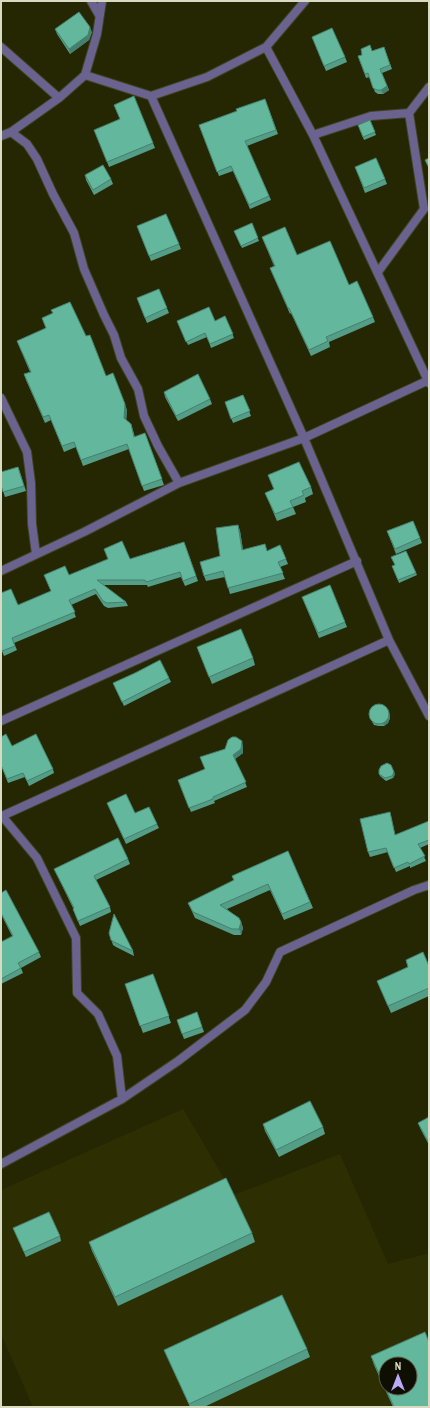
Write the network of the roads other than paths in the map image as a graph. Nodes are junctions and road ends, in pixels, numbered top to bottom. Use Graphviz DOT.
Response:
graph roads {
  1 [pos="91,1"];
  2 [pos="102,1"];
  3 [pos="305,1"];
  4 [pos="99,15"];
  5 [pos="1,47"];
  6 [pos="266,47"];
  7 [pos="85,75"];
  8 [pos="429,87"];
  9 [pos="151,96"];
  10 [pos="59,98"];
  11 [pos="409,112"];
  12 [pos="10,132"];
  13 [pos="313,135"];
  14 [pos="1,136"];
  15 [pos="378,272"];
  16 [pos="429,381"];
  17 [pos="1,398"];
  18 [pos="304,438"];
  19 [pos="179,484"];
  20 [pos="36,554"];
  21 [pos="357,562"];
  22 [pos="1,570"];
  23 [pos="389,640"];
  24 [pos="429,716"];
  25 [pos="1,721"];
  26 [pos="1,816"];
  27 [pos="429,885"];
  28 [pos="122,1099"];
  29 [pos="1,1164"];
  1 -- 4 [label="street"];
  2 -- 4 [label="street"];
  3 -- 6 [label="street"];
  4 -- 7 [label="street"];
  5 -- 10 [label="street"];
  6 -- 9 [label="street"];
  6 -- 13 [label="street"];
  7 -- 9 [label="street"];
  7 -- 10 [label="street"];
  8 -- 11 [label="street"];
  9 -- 18 [label="street"];
  10 -- 12 [label="street"];
  11 -- 13 [label="street"];
  11 -- 15 [label="street"];
  12 -- 14 [label="street"];
  12 -- 19 [label="street"];
  13 -- 15 [label="street"];
  15 -- 16 [label="street"];
  16 -- 18 [label="street"];
  17 -- 20 [label="street"];
  18 -- 19 [label="street"];
  18 -- 21 [label="street"];
  19 -- 20 [label="street"];
  20 -- 22 [label="street"];
  21 -- 23 [label="street"];
  21 -- 25 [label="street"];
  23 -- 24 [label="street"];
  23 -- 26 [label="street"];
  26 -- 28 [label="street"];
  27 -- 28 [label="street"];
  28 -- 29 [label="street"];
}
